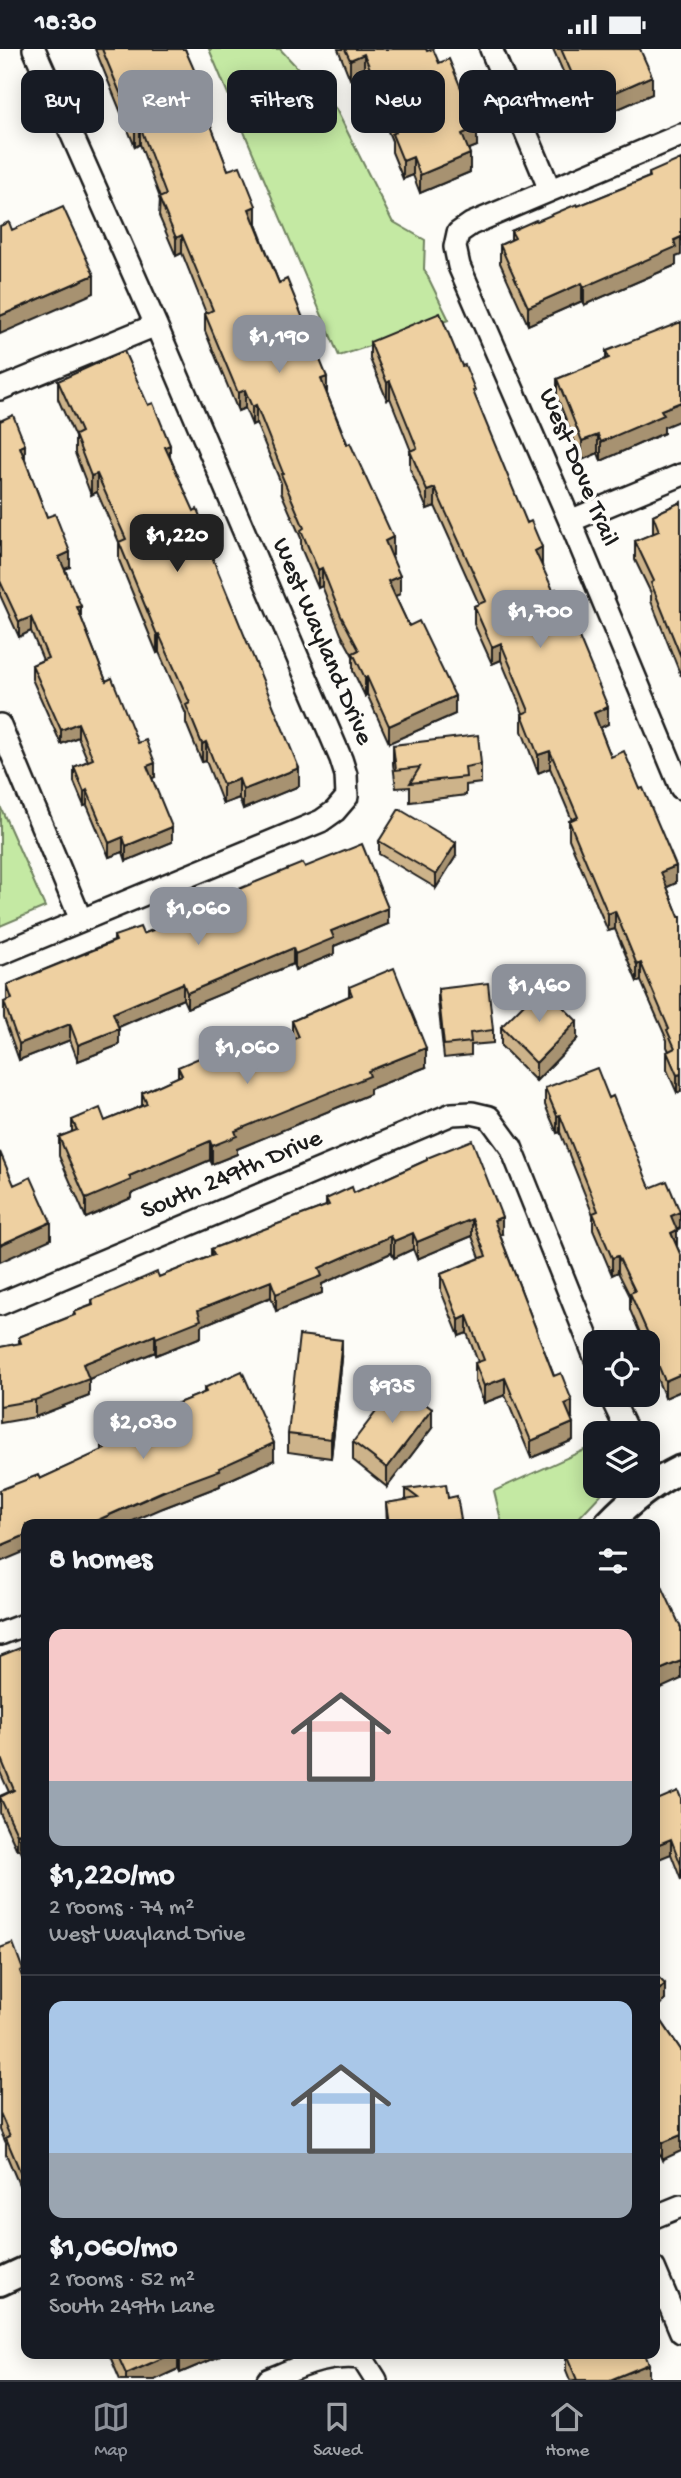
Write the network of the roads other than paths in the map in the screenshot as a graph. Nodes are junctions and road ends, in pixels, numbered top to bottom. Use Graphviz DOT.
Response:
graph roads {
  1 [pos="34,49"];
  2 [pos="491,49"];
  3 [pos="681,135"];
  4 [pos="550,190"];
  5 [pos="156,325"];
  6 [pos="0,389"];
  7 [pos="681,475"];
  8 [pos="570,521"];
  9 [pos="0,725"];
  10 [pos="681,787"];
  11 [pos="81,920"];
  12 [pos="0,954"];
  13 [pos="0,1304"];
  14 [pos="584,1330"];
  15 [pos="681,1469"];
  16 [pos="660,1473"];
  17 [pos="632,1498"];
  18 [pos="613,1519"];
  19 [pos="21,1626"];
  20 [pos="0,1635"];
  21 [pos="681,2206"];
  22 [pos="660,2215"];
  23 [pos="660,2282"];
  24 [pos="681,2332"];
  25 [pos="324,2359"];
  26 [pos="363,2359"];
  27 [pos="268,2380"];
  28 [pos="376,2380"];
  1 -- 5 [label="street, West Wayland Drive"];
  2 -- 4 [label="street"];
  3 -- 4 [label="street"];
  4 -- 8 [label="street, West Dove Trail"];
  5 -- 6 [label="street"];
  5 -- 11 [label="street, West Wayland Drive"];
  7 -- 8 [label="street"];
  8 -- 10 [label="street, West Dove Trail"];
  9 -- 11 [label="street"];
  11 -- 12 [label="street"];
  13 -- 14 [label="street, South 249th Drive"];
  15 -- 16 [label="street"];
  17 -- 18 [label="street"];
  19 -- 20 [label="street"];
  21 -- 22 [label="street"];
  23 -- 24 [label="street"];
  25 -- 27 [label="street"];
  26 -- 28 [label="street"];
}
